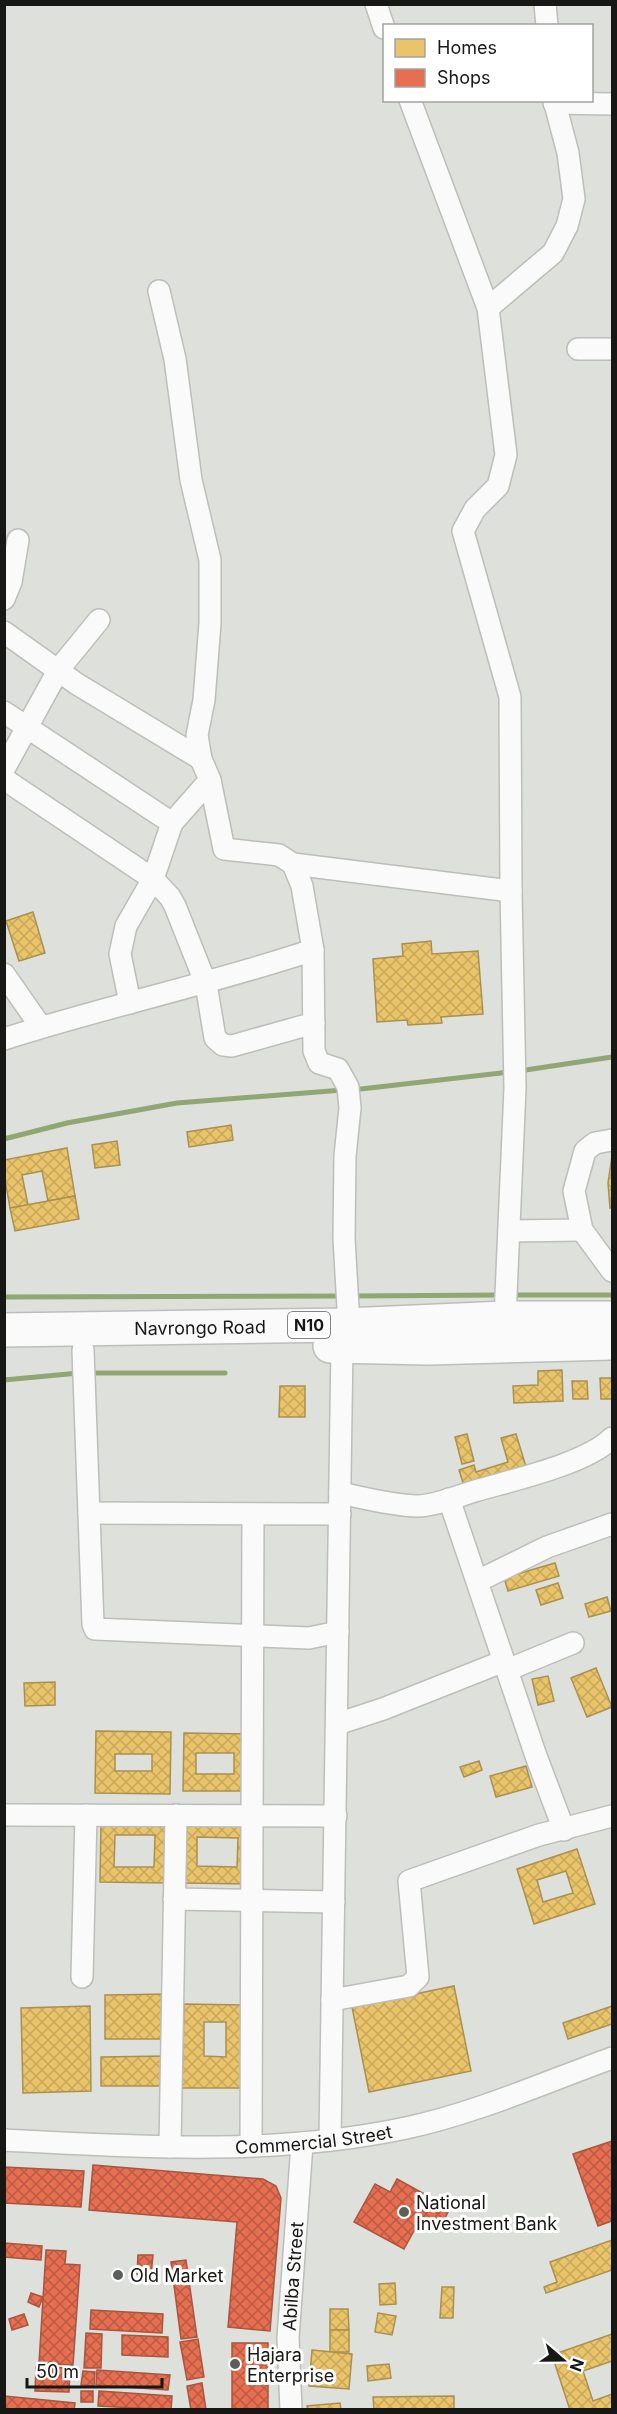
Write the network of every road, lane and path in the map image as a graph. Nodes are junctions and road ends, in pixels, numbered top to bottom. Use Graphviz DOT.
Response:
graph roads {
  1 [pos="376,4"];
  2 [pos="545,4"];
  3 [pos="547,24"];
  4 [pos="383,25"];
  5 [pos="411,102"];
  6 [pos="554,102"];
  7 [pos="612,104"];
  8 [pos="159,291"];
  9 [pos="488,308"];
  10 [pos="578,349"];
  11 [pos="612,350"];
  12 [pos="18,540"];
  13 [pos="4,599"];
  14 [pos="99,620"];
  15 [pos="4,632"];
  16 [pos="59,669"];
  17 [pos="4,712"];
  18 [pos="26,727"];
  19 [pos="201,759"];
  20 [pos="4,768"];
  21 [pos="4,779"];
  22 [pos="210,780"];
  23 [pos="172,823"];
  24 [pos="293,864"];
  25 [pos="153,879"];
  26 [pos="510,891"];
  27 [pos="314,950"];
  28 [pos="4,974"];
  29 [pos="206,984"];
  30 [pos="130,1003"];
  31 [pos="314,1023"];
  32 [pos="41,1027"];
  33 [pos="4,1039"];
  34 [pos="612,1140"];
  35 [pos="582,1230"];
  36 [pos="510,1231"];
  37 [pos="612,1271"];
  38 [pos="505,1318"];
  39 [pos="612,1318"];
  40 [pos="4,1330"];
  41 [pos="344,1335"];
  42 [pos="612,1344"];
  43 [pos="83,1350"];
  44 [pos="4,1352"];
  45 [pos="612,1438"];
  46 [pos="449,1499"];
  47 [pos="340,1504"];
  48 [pos="89,1513"];
  49 [pos="253,1514"];
  50 [pos="612,1524"];
  51 [pos="478,1581"];
  52 [pos="338,1632"];
  53 [pos="252,1636"];
  54 [pos="573,1643"];
  55 [pos="506,1666"];
  56 [pos="337,1724"];
  57 [pos="4,1815"];
  58 [pos="86,1815"];
  59 [pos="176,1815"];
  60 [pos="252,1816"];
  61 [pos="336,1816"];
  62 [pos="612,1816"];
  63 [pos="564,1830"];
  64 [pos="174,1899"];
  65 [pos="252,1900"];
  66 [pos="334,1902"];
  67 [pos="82,1977"];
  68 [pos="332,2000"];
  69 [pos="612,2058"];
  70 [pos="4,2140"];
  71 [pos="330,2140"];
  72 [pos="302,2144"];
  73 [pos="251,2145"];
  74 [pos="170,2147"];
  75 [pos="291,2409"];
  1 -- 4 [label="street"];
  2 -- 3 [label="street"];
  5 -- 9 [label="street"];
  6 -- 7 [label="street"];
  6 -- 9 [label="street"];
  8 -- 19 [label="street"];
  9 -- 26 [label="street"];
  10 -- 11 [label="street"];
  12 -- 13 [label="street"];
  14 -- 16 [label="street"];
  15 -- 16 [label="street"];
  16 -- 18 [label="street"];
  16 -- 19 [label="street"];
  17 -- 18 [label="street"];
  18 -- 20 [label="street"];
  18 -- 23 [label="street"];
  19 -- 22 [label="street"];
  21 -- 25 [label="street"];
  22 -- 23 [label="street"];
  22 -- 24 [label="street"];
  23 -- 25 [label="street"];
  24 -- 26 [label="street"];
  24 -- 27 [label="street"];
  25 -- 29 [label="street"];
  25 -- 30 [label="street"];
  26 -- 36 [label="street"];
  27 -- 29 [label="street"];
  27 -- 31 [label="street"];
  28 -- 32 [label="street"];
  29 -- 30 [label="street"];
  29 -- 31 [label="street"];
  30 -- 32 [label="street"];
  31 -- 41 [label="street"];
  32 -- 33 [label="street"];
  34 -- 35 [label="street"];
  35 -- 36 [label="street"];
  35 -- 37 [label="street"];
  36 -- 38 [label="street"];
  38 -- 39 [label="highway, Navrongo Road / N10"];
  38 -- 41 [label="highway, Navrongo Road / N10"];
  40 -- 41 [label="highway, Navrongo Road / N10"];
  41 -- 42 [label="highway, Navrongo Road / N10"];
  41 -- 43 [label="highway, Navrongo Road / N10"];
  41 -- 47 [label="street"];
  43 -- 44 [label="highway, Navrongo Road / N10"];
  43 -- 48 [label="street"];
  45 -- 46 [label="street"];
  46 -- 47 [label="street"];
  46 -- 51 [label="street"];
  47 -- 49 [label="street"];
  47 -- 52 [label="street"];
  48 -- 49 [label="street"];
  48 -- 53 [label="street"];
  49 -- 53 [label="street"];
  50 -- 51 [label="street"];
  51 -- 55 [label="street"];
  52 -- 53 [label="street"];
  52 -- 56 [label="street"];
  53 -- 60 [label="street"];
  54 -- 55 [label="street"];
  55 -- 56 [label="street"];
  55 -- 63 [label="street"];
  56 -- 61 [label="street"];
  57 -- 58 [label="street"];
  58 -- 59 [label="street"];
  58 -- 67 [label="street"];
  59 -- 60 [label="street"];
  59 -- 64 [label="street"];
  60 -- 61 [label="street"];
  60 -- 65 [label="street"];
  61 -- 66 [label="street"];
  62 -- 63 [label="street"];
  63 -- 68 [label="street"];
  64 -- 65 [label="street"];
  64 -- 74 [label="street"];
  65 -- 66 [label="street"];
  65 -- 73 [label="street"];
  66 -- 68 [label="street"];
  68 -- 71 [label="street"];
  69 -- 71 [label="street, Commercial Street"];
  70 -- 74 [label="street, Commercial Street"];
  71 -- 72 [label="street, Commercial Street"];
  72 -- 73 [label="street, Commercial Street"];
  72 -- 75 [label="street, Abilba Street"];
  73 -- 74 [label="street, Commercial Street"];
}
